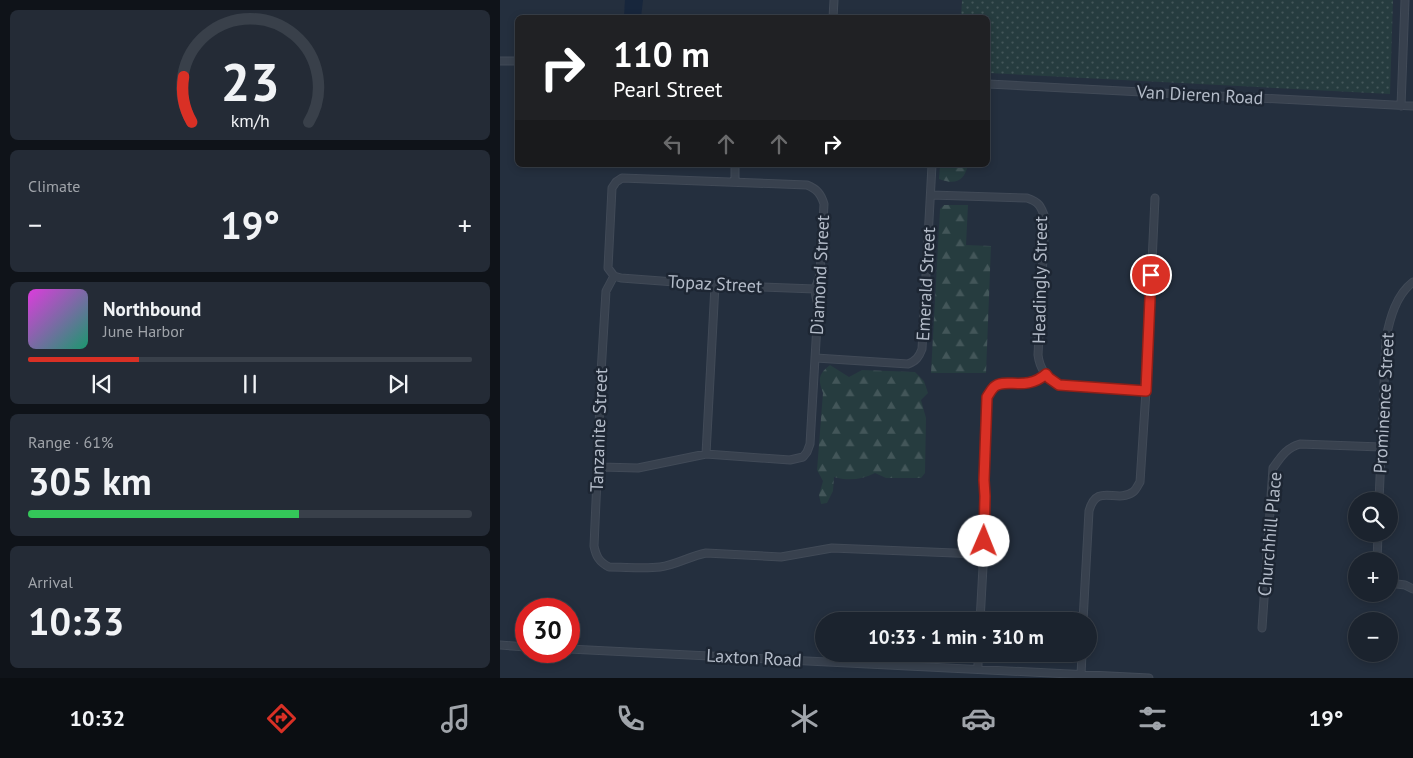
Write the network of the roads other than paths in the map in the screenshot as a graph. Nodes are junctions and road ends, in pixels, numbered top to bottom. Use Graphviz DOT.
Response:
graph roads {
  1 [pos="834,0"];
  2 [pos="1405,0"];
  3 [pos="833,15"];
  4 [pos="1404,39"];
  5 [pos="1413,39"];
  6 [pos="500,61"];
  7 [pos="515,61"];
  8 [pos="990,84"];
  9 [pos="1401,106"];
  10 [pos="1413,106"];
  11 [pos="735,167"];
  12 [pos="932,167"];
  13 [pos="734,181"];
  14 [pos="931,195"];
  15 [pos="1155,198"];
  16 [pos="614,276"];
  17 [pos="1413,282"];
  18 [pos="715,285"];
  19 [pos="815,289"];
  20 [pos="816,358"];
  21 [pos="1046,374"];
  22 [pos="1146,391"];
  23 [pos="1381,447"];
  24 [pos="706,454"];
  25 [pos="601,467"];
  26 [pos="1379,492"];
  27 [pos="979,554"];
  28 [pos="1398,585"];
  29 [pos="1413,589"];
  30 [pos="980,612"];
  31 [pos="1083,612"];
  32 [pos="1262,628"];
  33 [pos="500,645"];
  34 [pos="515,646"];
  35 [pos="580,650"];
  36 [pos="978,662"];
  37 [pos="1082,662"];
  38 [pos="978,669"];
  39 [pos="1081,675"];
  40 [pos="1149,678"];
  1 -- 3 [label="street"];
  2 -- 4 [label="street"];
  4 -- 5 [label="street"];
  4 -- 9 [label="street"];
  6 -- 7 [label="street"];
  8 -- 9 [label="street, Van Dieren Road"];
  9 -- 10 [label="street, Van Dieren Road"];
  11 -- 13 [label="street"];
  12 -- 14 [label="street, Emerald Street"];
  13 -- 16 [label="street, Diamond Street"];
  13 -- 19 [label="street, Diamond Street"];
  14 -- 20 [label="street, Emerald Street"];
  14 -- 21 [label="street, Headingly Street"];
  15 -- 22 [label="street"];
  16 -- 18 [label="street, Topaz Street"];
  16 -- 25 [label="street, Tanzanite Street"];
  17 -- 23 [label="street, Prominence Street"];
  18 -- 19 [label="street, Topaz Street"];
  18 -- 24 [label="street"];
  19 -- 20 [label="street, Diamond Street"];
  20 -- 24 [label="street, Diamond Street"];
  21 -- 22 [label="street"];
  21 -- 27 [label="street"];
  22 -- 31 [label="street"];
  23 -- 26 [label="street, Prominence Street"];
  23 -- 32 [label="street, Churchhill Place"];
  24 -- 25 [label="street, Diamond Street"];
  25 -- 27 [label="street, Tanzanite Street"];
  27 -- 30 [label="street"];
  28 -- 29 [label="street"];
  33 -- 34 [label="street"];
  35 -- 38 [label="street, Laxton Road"];
  36 -- 38 [label="street"];
  37 -- 39 [label="street"];
  38 -- 39 [label="street, Laxton Road"];
  39 -- 40 [label="street, Laxton Road"];
}
